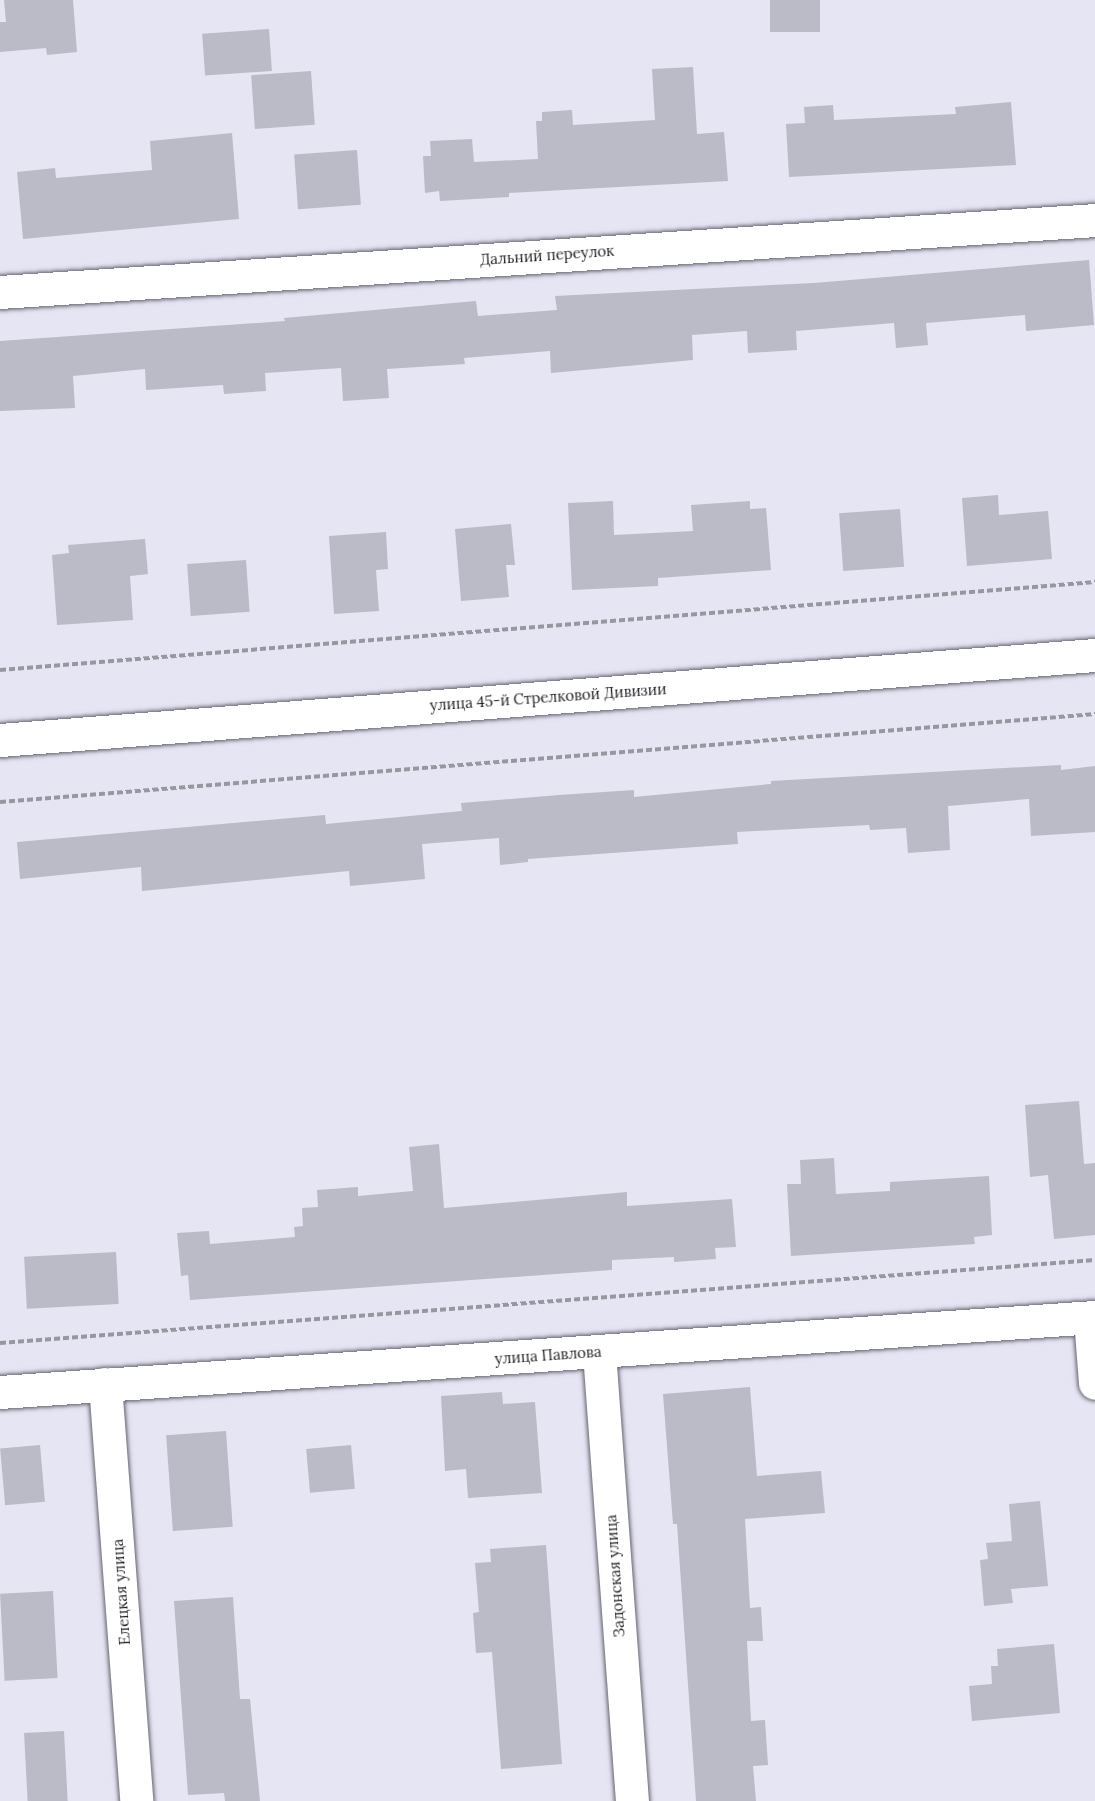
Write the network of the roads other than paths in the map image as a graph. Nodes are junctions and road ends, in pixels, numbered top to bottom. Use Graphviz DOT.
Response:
graph roads {
  1 [pos="1095,220"];
  2 [pos="0,292"];
  3 [pos="1095,655"];
  4 [pos="0,740"];
  5 [pos="1093,1318"];
  6 [pos="599,1352"];
  7 [pos="1095,1383"];
  8 [pos="105,1384"];
  9 [pos="0,1392"];
  10 [pos="136,1801"];
  11 [pos="632,1801"];
  1 -- 2 [label="street, Дальний переулок"];
  3 -- 4 [label="street, улица 45-й Стрелковой Дивизии"];
  5 -- 6 [label="street, улица Павлова"];
  5 -- 7 [label="street"];
  6 -- 8 [label="street, улица Павлова"];
  6 -- 11 [label="street, Задонская улица"];
  8 -- 9 [label="street, улица Павлова"];
  8 -- 10 [label="street, Елецкая улица"];
}
